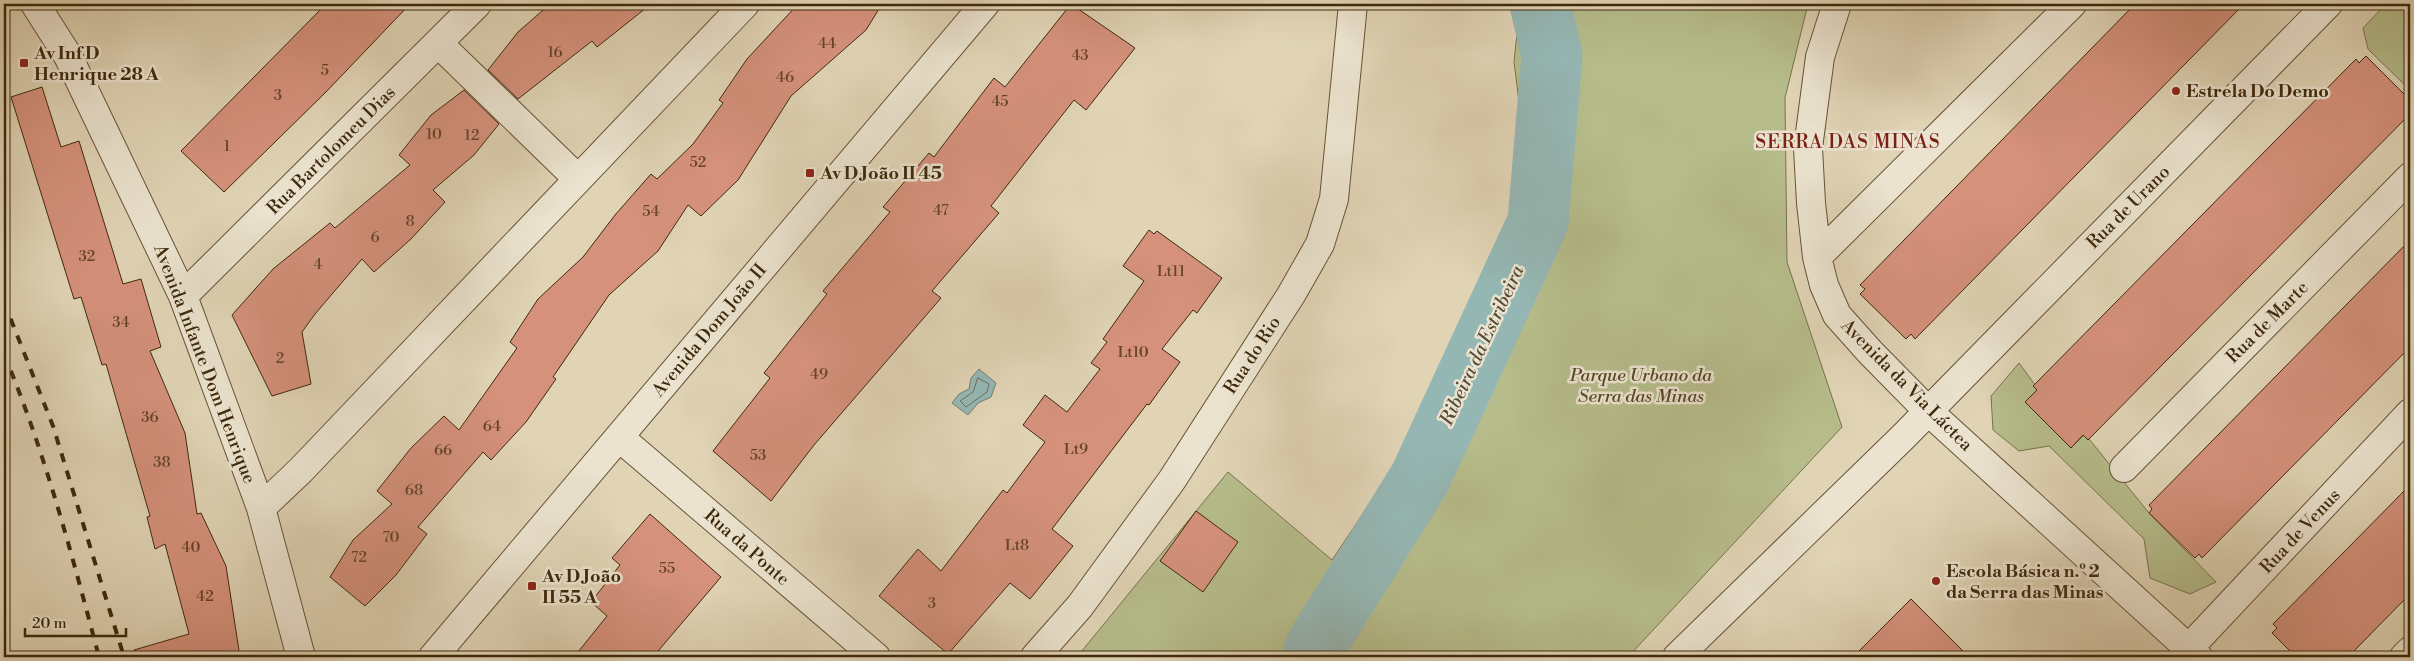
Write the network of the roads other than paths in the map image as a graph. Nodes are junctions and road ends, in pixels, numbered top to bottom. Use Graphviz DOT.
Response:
graph roads {
  1 [pos="35,4"];
  2 [pos="477,4"];
  3 [pos="744,4"];
  4 [pos="1353,4"];
  5 [pos="1837,4"];
  6 [pos="2072,4"];
  7 [pos="2328,4"];
  8 [pos="976,7"];
  9 [pos="439,44"];
  10 [pos="2410,177"];
  11 [pos="578,179"];
  12 [pos="1817,257"];
  13 [pos="183,296"];
  14 [pos="1929,412"];
  15 [pos="2410,413"];
  16 [pos="619,437"];
  17 [pos="2124,468"];
  18 [pos="261,508"];
  19 [pos="2410,651"];
  20 [pos="2194,653"];
  21 [pos="301,657"];
  22 [pos="433,657"];
  23 [pos="876,657"];
  24 [pos="1035,657"];
  25 [pos="1677,657"];
  26 [pos="2404,657"];
  1 -- 13 [label="street, Avenida Infante Dom Henrique"];
  2 -- 9 [label="street, Rua Bartolomeu Dias"];
  3 -- 11 [label="street"];
  4 -- 24 [label="street, Rua do Rio"];
  5 -- 12 [label="street, Avenida da Via Láctea"];
  6 -- 12 [label="street"];
  7 -- 14 [label="street, Rua de Urano"];
  8 -- 16 [label="street, Avenida Dom João II"];
  9 -- 11 [label="street"];
  9 -- 13 [label="street, Rua Bartolomeu Dias"];
  10 -- 17 [label="street, Rua de Marte"];
  11 -- 18 [label="street"];
  12 -- 14 [label="street, Avenida da Via Láctea"];
  13 -- 18 [label="street, Avenida Infante Dom Henrique"];
  14 -- 20 [label="street, Avenida da Via Láctea"];
  14 -- 25 [label="street, Rua de Urano"];
  15 -- 20 [label="street, Rua de Venus"];
  16 -- 22 [label="street, Avenida Dom João II"];
  16 -- 23 [label="street, Rua da Ponte"];
  18 -- 21 [label="street, Avenida Infante Dom Henrique"];
  19 -- 26 [label="street"];
}
